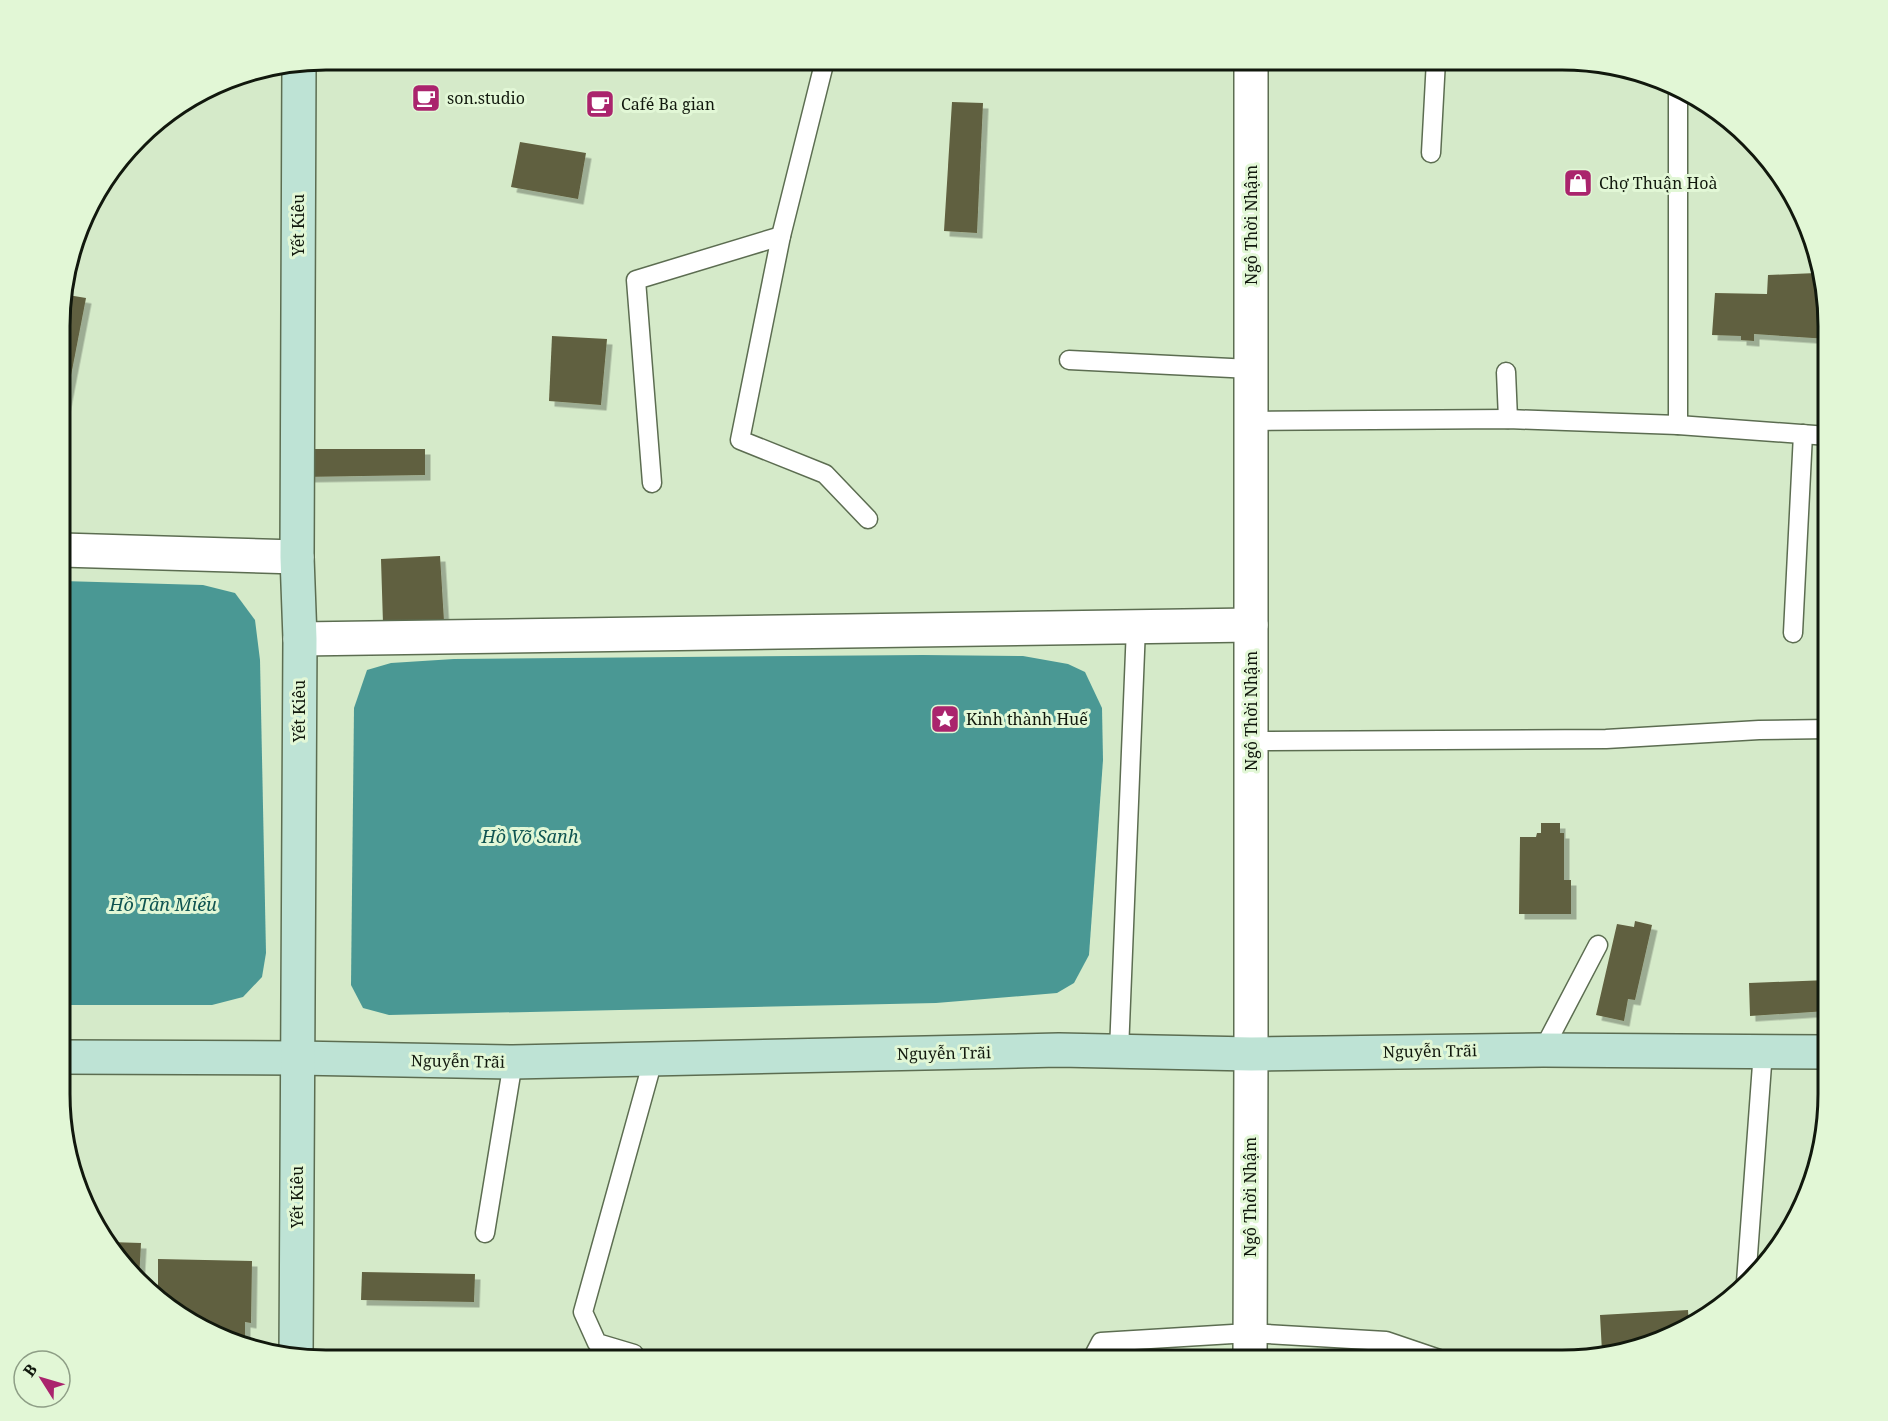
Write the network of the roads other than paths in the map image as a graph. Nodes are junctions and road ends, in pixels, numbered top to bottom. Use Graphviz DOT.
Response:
graph roads {
  1 [pos="822,70"];
  2 [pos="1251,70"];
  3 [pos="1435,70"];
  4 [pos="299,72"];
  5 [pos="1678,99"];
  6 [pos="1431,153"];
  7 [pos="781,236"];
  8 [pos="1069,360"];
  9 [pos="1251,369"];
  10 [pos="1506,372"];
  11 [pos="1508,419"];
  12 [pos="1251,421"];
  13 [pos="1678,425"];
  14 [pos="1803,435"];
  15 [pos="1818,436"];
  16 [pos="652,483"];
  17 [pos="868,519"];
  18 [pos="70,550"];
  19 [pos="297,557"];
  20 [pos="1251,625"];
  21 [pos="1136,627"];
  22 [pos="1793,633"];
  23 [pos="300,639"];
  24 [pos="1818,729"];
  25 [pos="1251,741"];
  26 [pos="1598,945"];
  27 [pos="1543,1050"];
  28 [pos="1119,1051"];
  29 [pos="1763,1051"];
  30 [pos="1818,1052"];
  31 [pos="1251,1054"];
  32 [pos="70,1057"];
  33 [pos="297,1058"];
  34 [pos="653,1060"];
  35 [pos="513,1062"];
  36 [pos="485,1233"];
  37 [pos="1747,1272"];
  38 [pos="1250,1347"];
  39 [pos="296,1348"];
  40 [pos="624,1351"];
  41 [pos="1096,1351"];
  42 [pos="1416,1351"];
  1 -- 7 [label="lane"];
  2 -- 9 [label="street, Ngô Thời Nhậm"];
  3 -- 6 [label="lane"];
  4 -- 19 [label="main road, Yết Kiêu"];
  5 -- 13 [label="lane"];
  7 -- 16 [label="lane"];
  7 -- 17 [label="lane"];
  8 -- 9 [label="lane"];
  9 -- 12 [label="street, Ngô Thời Nhậm"];
  10 -- 11 [label="lane"];
  11 -- 12 [label="lane"];
  11 -- 13 [label="lane"];
  12 -- 20 [label="street, Ngô Thời Nhậm"];
  13 -- 14 [label="lane"];
  14 -- 15 [label="lane"];
  14 -- 22 [label="lane"];
  18 -- 19 [label="street"];
  19 -- 23 [label="main road, Yết Kiêu"];
  20 -- 21 [label="street"];
  20 -- 25 [label="street, Ngô Thời Nhậm"];
  21 -- 23 [label="street"];
  21 -- 28 [label="lane"];
  23 -- 33 [label="main road, Yết Kiêu"];
  24 -- 25 [label="lane"];
  25 -- 31 [label="street, Ngô Thời Nhậm"];
  26 -- 27 [label="lane"];
  27 -- 29 [label="main road, Nguyễn Trãi"];
  27 -- 31 [label="main road, Nguyễn Trãi"];
  28 -- 31 [label="main road, Nguyễn Trãi"];
  28 -- 34 [label="main road, Nguyễn Trãi"];
  29 -- 30 [label="main road, Nguyễn Trãi"];
  29 -- 37 [label="lane"];
  31 -- 38 [label="street, Ngô Thời Nhậm"];
  32 -- 33 [label="main road, Nguyễn Trãi"];
  33 -- 35 [label="main road, Nguyễn Trãi"];
  33 -- 39 [label="main road, Yết Kiêu"];
  34 -- 35 [label="main road, Nguyễn Trãi"];
  34 -- 40 [label="lane"];
  35 -- 36 [label="lane"];
  38 -- 41 [label="lane"];
  38 -- 42 [label="lane"];
}
